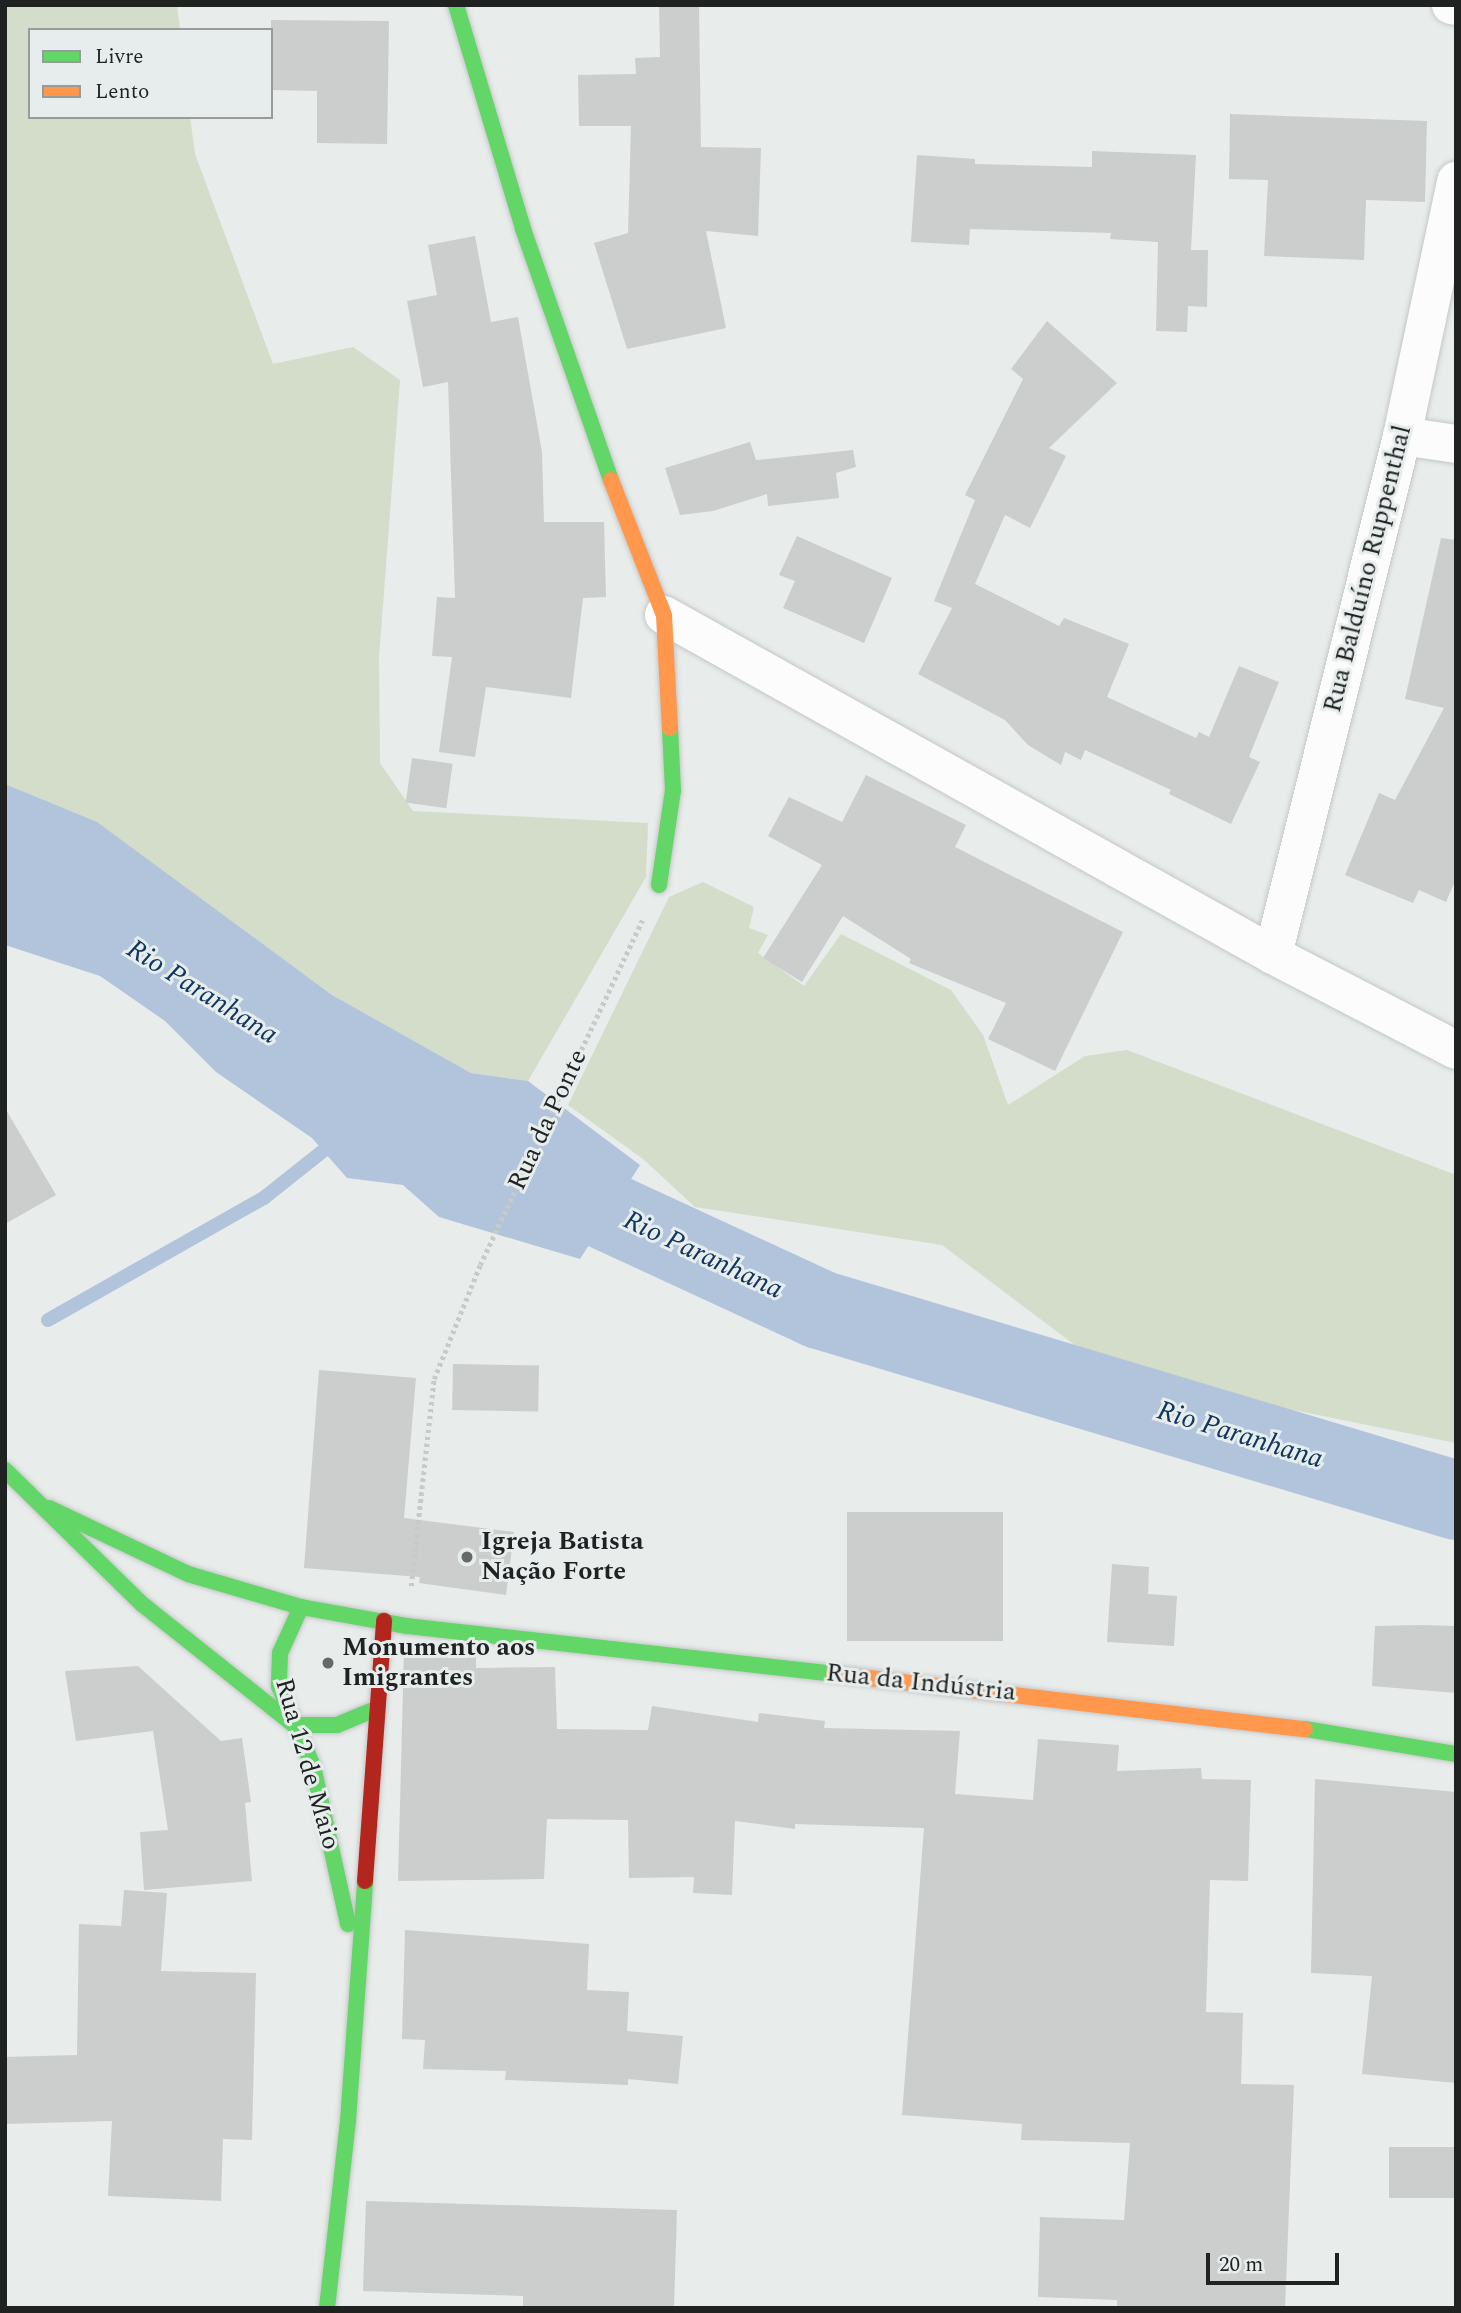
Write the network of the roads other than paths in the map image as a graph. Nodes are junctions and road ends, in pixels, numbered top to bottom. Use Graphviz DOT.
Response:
graph roads {
  1 [pos="456,5"];
  2 [pos="1456,181"];
  3 [pos="1402,436"];
  4 [pos="1456,443"];
  5 [pos="664,615"];
  6 [pos="659,885"];
  7 [pos="1273,955"];
  8 [pos="1456,1050"];
  9 [pos="5,1470"];
  10 [pos="49,1508"];
  11 [pos="301,1606"];
  12 [pos="384,1621"];
  13 [pos="378,1708"];
  14 [pos="294,1725"];
  15 [pos="1456,1754"];
  16 [pos="357,1967"];
  17 [pos="327,2308"];
  1 -- 5 [label="main road"];
  2 -- 3 [label="street, Rua Balduíno Ruppenthal"];
  3 -- 4 [label="street"];
  3 -- 7 [label="street, Rua Balduíno Ruppenthal"];
  5 -- 6 [label="main road"];
  5 -- 7 [label="street"];
  7 -- 8 [label="street"];
  9 -- 10 [label="main road"];
  10 -- 11 [label="main road"];
  10 -- 14 [label="main road"];
  11 -- 12 [label="main road"];
  11 -- 14 [label="main road, Rua 12 de Maio"];
  12 -- 13 [label="main road, Rua 12 de Maio"];
  12 -- 15 [label="main road, Rua da Indústria"];
  13 -- 14 [label="main road"];
  13 -- 16 [label="main road, Rua 12 de Maio"];
  14 -- 16 [label="main road, Rua 12 de Maio"];
  16 -- 17 [label="main road, Rua 12 de Maio"];
}
